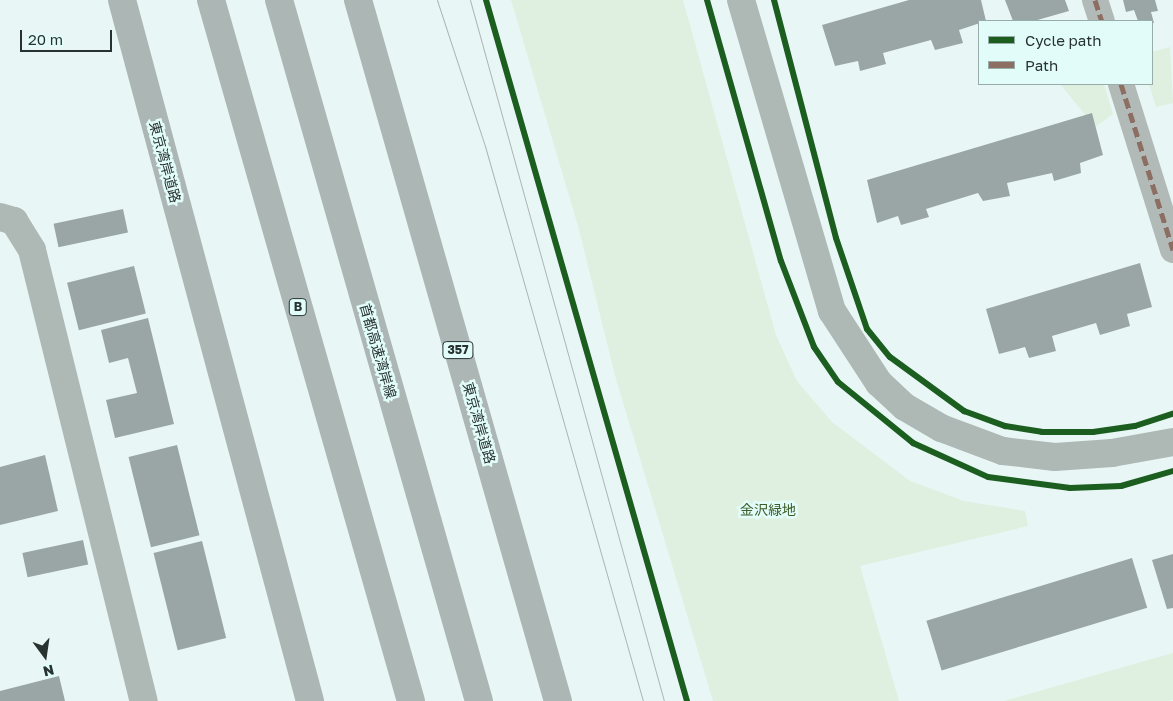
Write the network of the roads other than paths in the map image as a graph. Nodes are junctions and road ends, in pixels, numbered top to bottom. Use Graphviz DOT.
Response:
graph roads {
  1 [pos="122,0"];
  2 [pos="211,0"];
  3 [pos="279,0"];
  4 [pos="358,0"];
  5 [pos="741,0"];
  6 [pos="1095,0"];
  7 [pos="1102,20"];
  8 [pos="1121,85"];
  9 [pos="0,217"];
  10 [pos="1173,250"];
  11 [pos="1173,442"];
  12 [pos="144,701"];
  13 [pos="310,701"];
  14 [pos="411,701"];
  15 [pos="479,701"];
  16 [pos="558,701"];
  1 -- 13 [label="highway, 東京湾岸道路"];
  2 -- 14 [label="highway, B"];
  3 -- 15 [label="highway, 首都高速湾岸線"];
  4 -- 16 [label="highway, 東京湾岸道路 / 357"];
  5 -- 11 [label="street"];
  6 -- 7 [label="street"];
  8 -- 10 [label="street"];
  9 -- 12 [label="street"];
}
